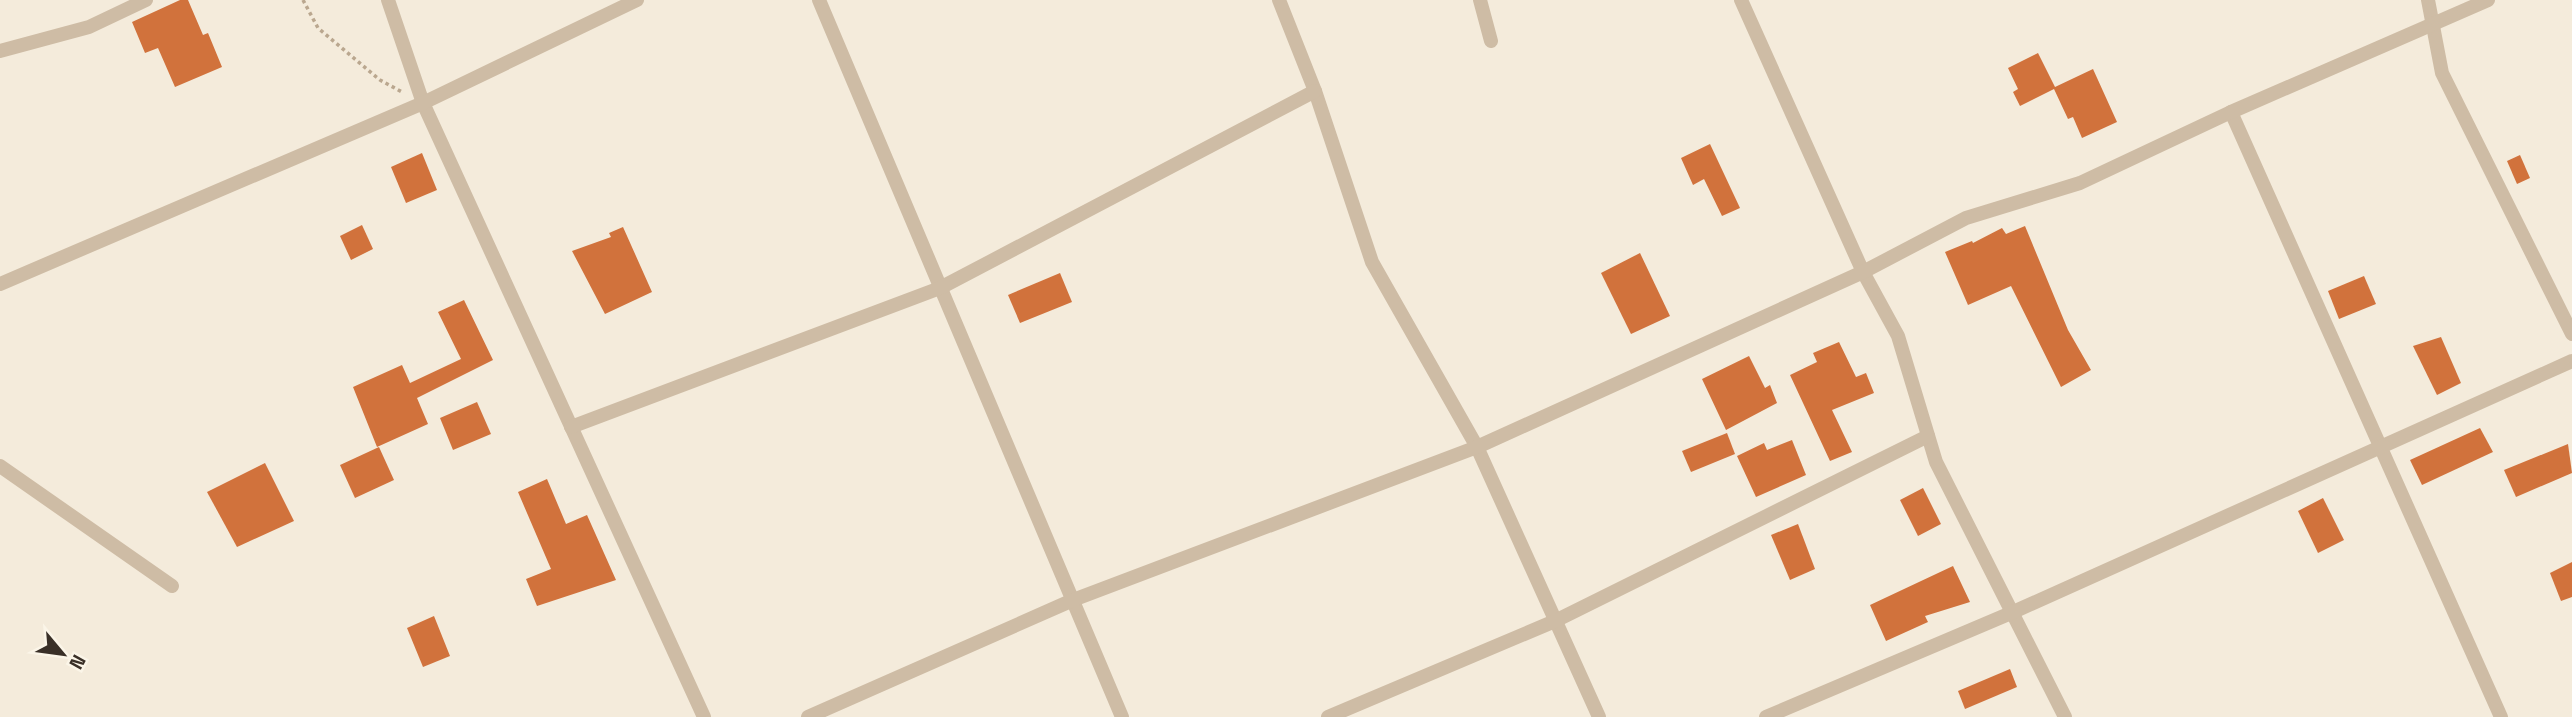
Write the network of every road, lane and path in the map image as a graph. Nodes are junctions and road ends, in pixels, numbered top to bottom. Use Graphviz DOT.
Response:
graph roads {
  1 [pos="146,0"];
  2 [pos="303,0"];
  3 [pos="388,0"];
  4 [pos="636,0"];
  5 [pos="819,0"];
  6 [pos="1279,0"];
  7 [pos="1480,0"];
  8 [pos="1741,0"];
  9 [pos="2428,0"];
  10 [pos="2488,0"];
  11 [pos="2430,23"];
  12 [pos="1491,41"];
  13 [pos="0,51"];
  14 [pos="1315,91"];
  15 [pos="423,103"];
  16 [pos="2231,112"];
  17 [pos="1863,272"];
  18 [pos="0,284"];
  19 [pos="940,288"];
  20 [pos="2572,334"];
  21 [pos="2572,361"];
  22 [pos="571,427"];
  23 [pos="1928,436"];
  24 [pos="1477,447"];
  25 [pos="2381,449"];
  26 [pos="0,466"];
  27 [pos="172,586"];
  28 [pos="1073,600"];
  29 [pos="2011,613"];
  30 [pos="1555,621"];
  31 [pos="704,717"];
  32 [pos="808,717"];
  33 [pos="1122,717"];
  34 [pos="1328,717"];
  35 [pos="1599,717"];
  36 [pos="1766,717"];
  37 [pos="2065,717"];
  38 [pos="2501,717"];
  1 -- 13 [label="street"];
  2 -- 15 [label="path"];
  3 -- 15 [label="street"];
  4 -- 15 [label="street"];
  5 -- 19 [label="street"];
  6 -- 14 [label="street"];
  7 -- 12 [label="street"];
  8 -- 17 [label="street"];
  9 -- 11 [label="street"];
  10 -- 11 [label="street"];
  11 -- 16 [label="street"];
  11 -- 20 [label="street"];
  14 -- 19 [label="street"];
  14 -- 24 [label="street"];
  15 -- 18 [label="street"];
  15 -- 22 [label="street"];
  16 -- 17 [label="street"];
  16 -- 25 [label="street"];
  17 -- 23 [label="street"];
  17 -- 24 [label="street"];
  19 -- 22 [label="street"];
  19 -- 28 [label="street"];
  21 -- 25 [label="street"];
  22 -- 31 [label="street"];
  23 -- 29 [label="street"];
  23 -- 30 [label="street"];
  24 -- 28 [label="street"];
  24 -- 30 [label="street"];
  25 -- 29 [label="street"];
  25 -- 38 [label="street"];
  26 -- 27 [label="street"];
  28 -- 32 [label="street"];
  28 -- 33 [label="street"];
  29 -- 36 [label="street"];
  29 -- 37 [label="street"];
  30 -- 34 [label="street"];
  30 -- 35 [label="street"];
}
